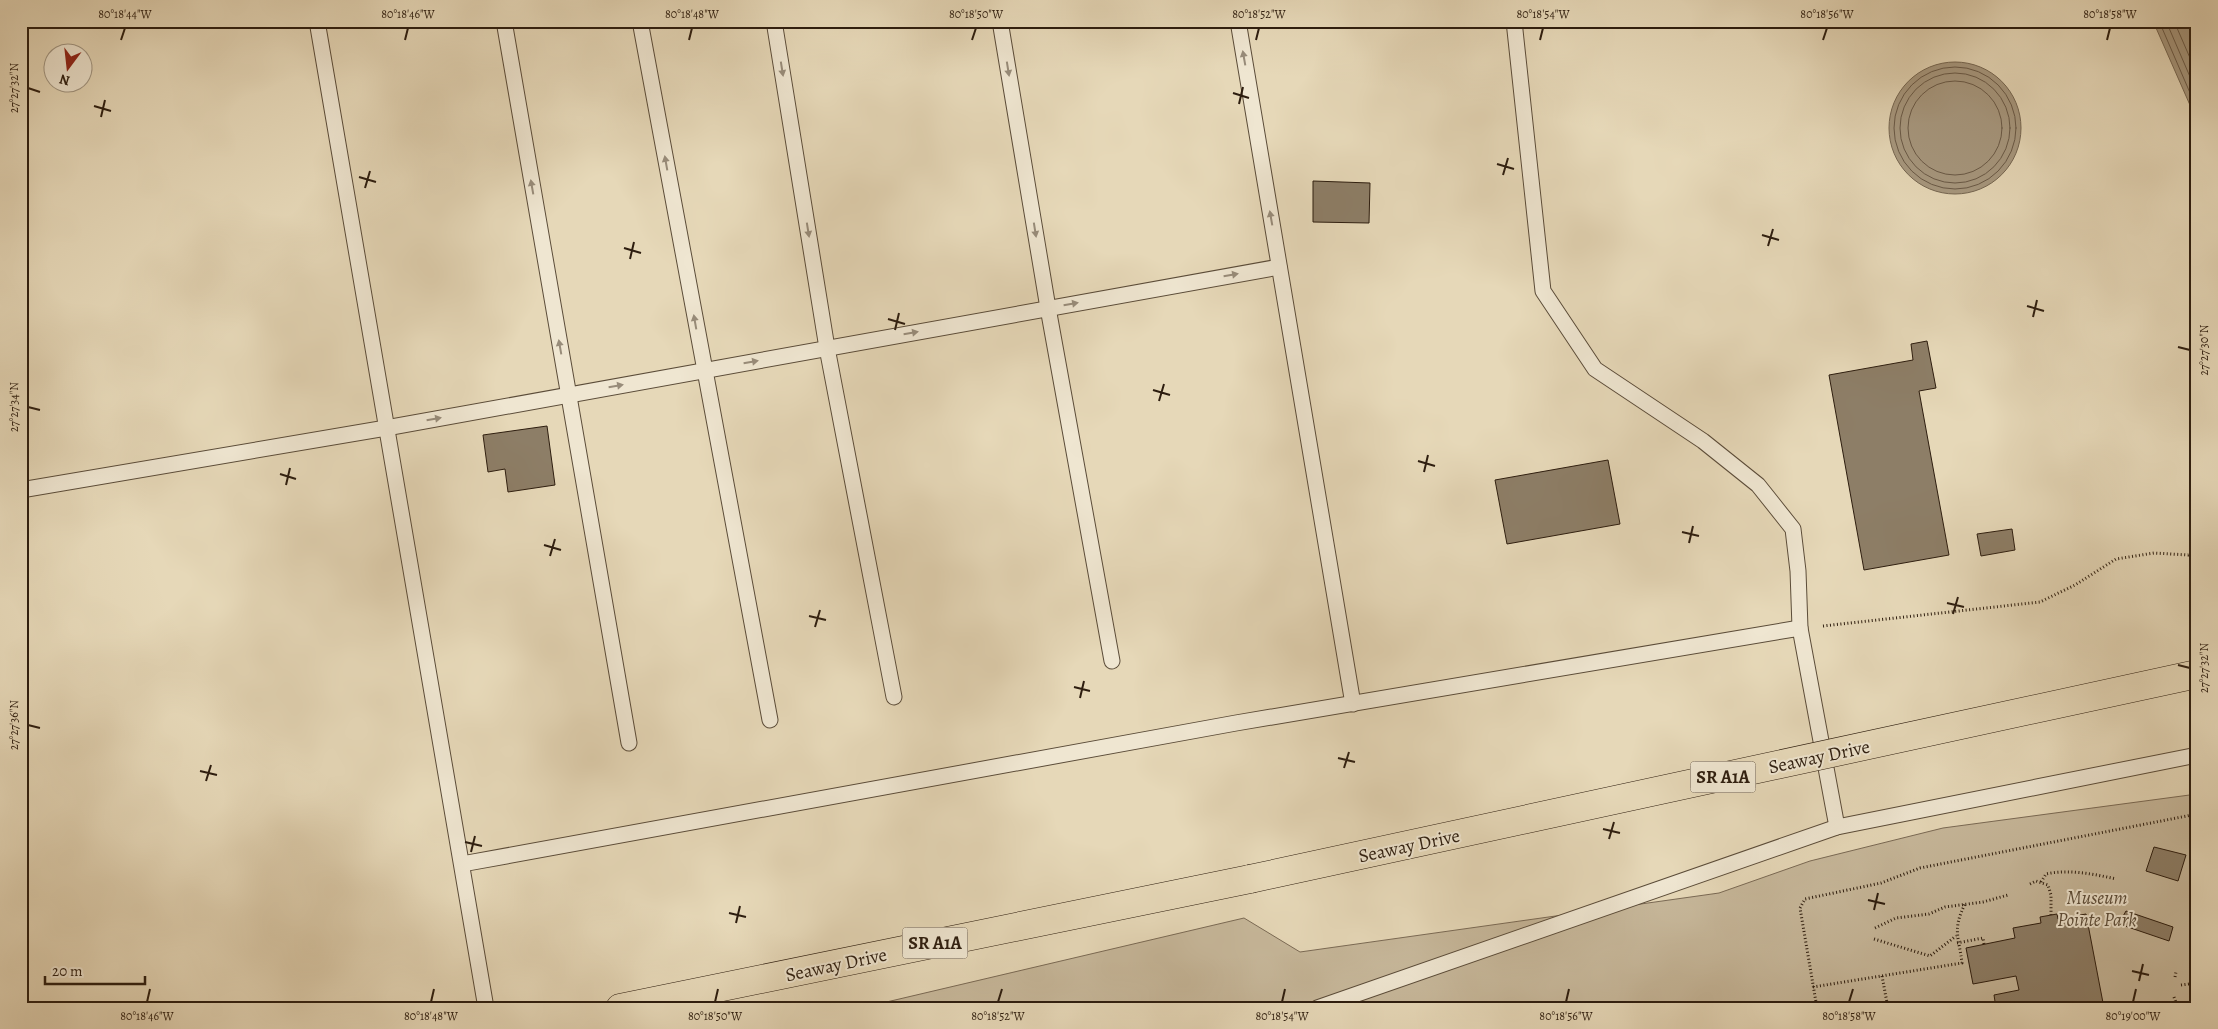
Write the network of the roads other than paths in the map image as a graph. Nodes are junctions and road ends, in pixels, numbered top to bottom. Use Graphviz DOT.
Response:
graph roads {
  1 [pos="316,21"];
  2 [pos="504,21"];
  3 [pos="640,21"];
  4 [pos="774,21"];
  5 [pos="1000,21"];
  6 [pos="1238,21"];
  7 [pos="1514,21"];
  8 [pos="1279,266"];
  9 [pos="1048,308"];
  10 [pos="827,348"];
  11 [pos="704,370"];
  12 [pos="568,395"];
  13 [pos="386,428"];
  14 [pos="21,490"];
  15 [pos="1800,628"];
  16 [pos="1112,661"];
  17 [pos="2197,674"];
  18 [pos="894,697"];
  19 [pos="1352,704"];
  20 [pos="770,720"];
  21 [pos="629,743"];
  22 [pos="2197,756"];
  23 [pos="1837,827"];
  24 [pos="462,864"];
  25 [pos="486,1008"];
  26 [pos="620,1008"];
  27 [pos="1317,1008"];
  1 -- 13 [label="lane"];
  12 -- 2 [label="lane, one-way"];
  11 -- 3 [label="lane, one-way"];
  4 -- 10 [label="lane, one-way"];
  5 -- 9 [label="lane, one-way"];
  8 -- 6 [label="lane, one-way"];
  7 -- 15 [label="lane"];
  9 -- 8 [label="lane, one-way"];
  8 -- 19 [label="lane"];
  10 -- 9 [label="lane, one-way"];
  9 -- 16 [label="lane"];
  11 -- 10 [label="lane, one-way"];
  10 -- 18 [label="lane"];
  12 -- 11 [label="lane, one-way"];
  11 -- 20 [label="lane"];
  13 -- 12 [label="lane, one-way"];
  12 -- 21 [label="lane"];
  13 -- 14 [label="lane"];
  13 -- 24 [label="lane"];
  15 -- 19 [label="lane"];
  15 -- 23 [label="lane"];
  17 -- 26 [label="main road, Seaway Drive / SR A1A, bridge"];
  19 -- 24 [label="lane"];
  22 -- 23 [label="lane"];
  23 -- 27 [label="lane"];
  24 -- 25 [label="lane"];
}
